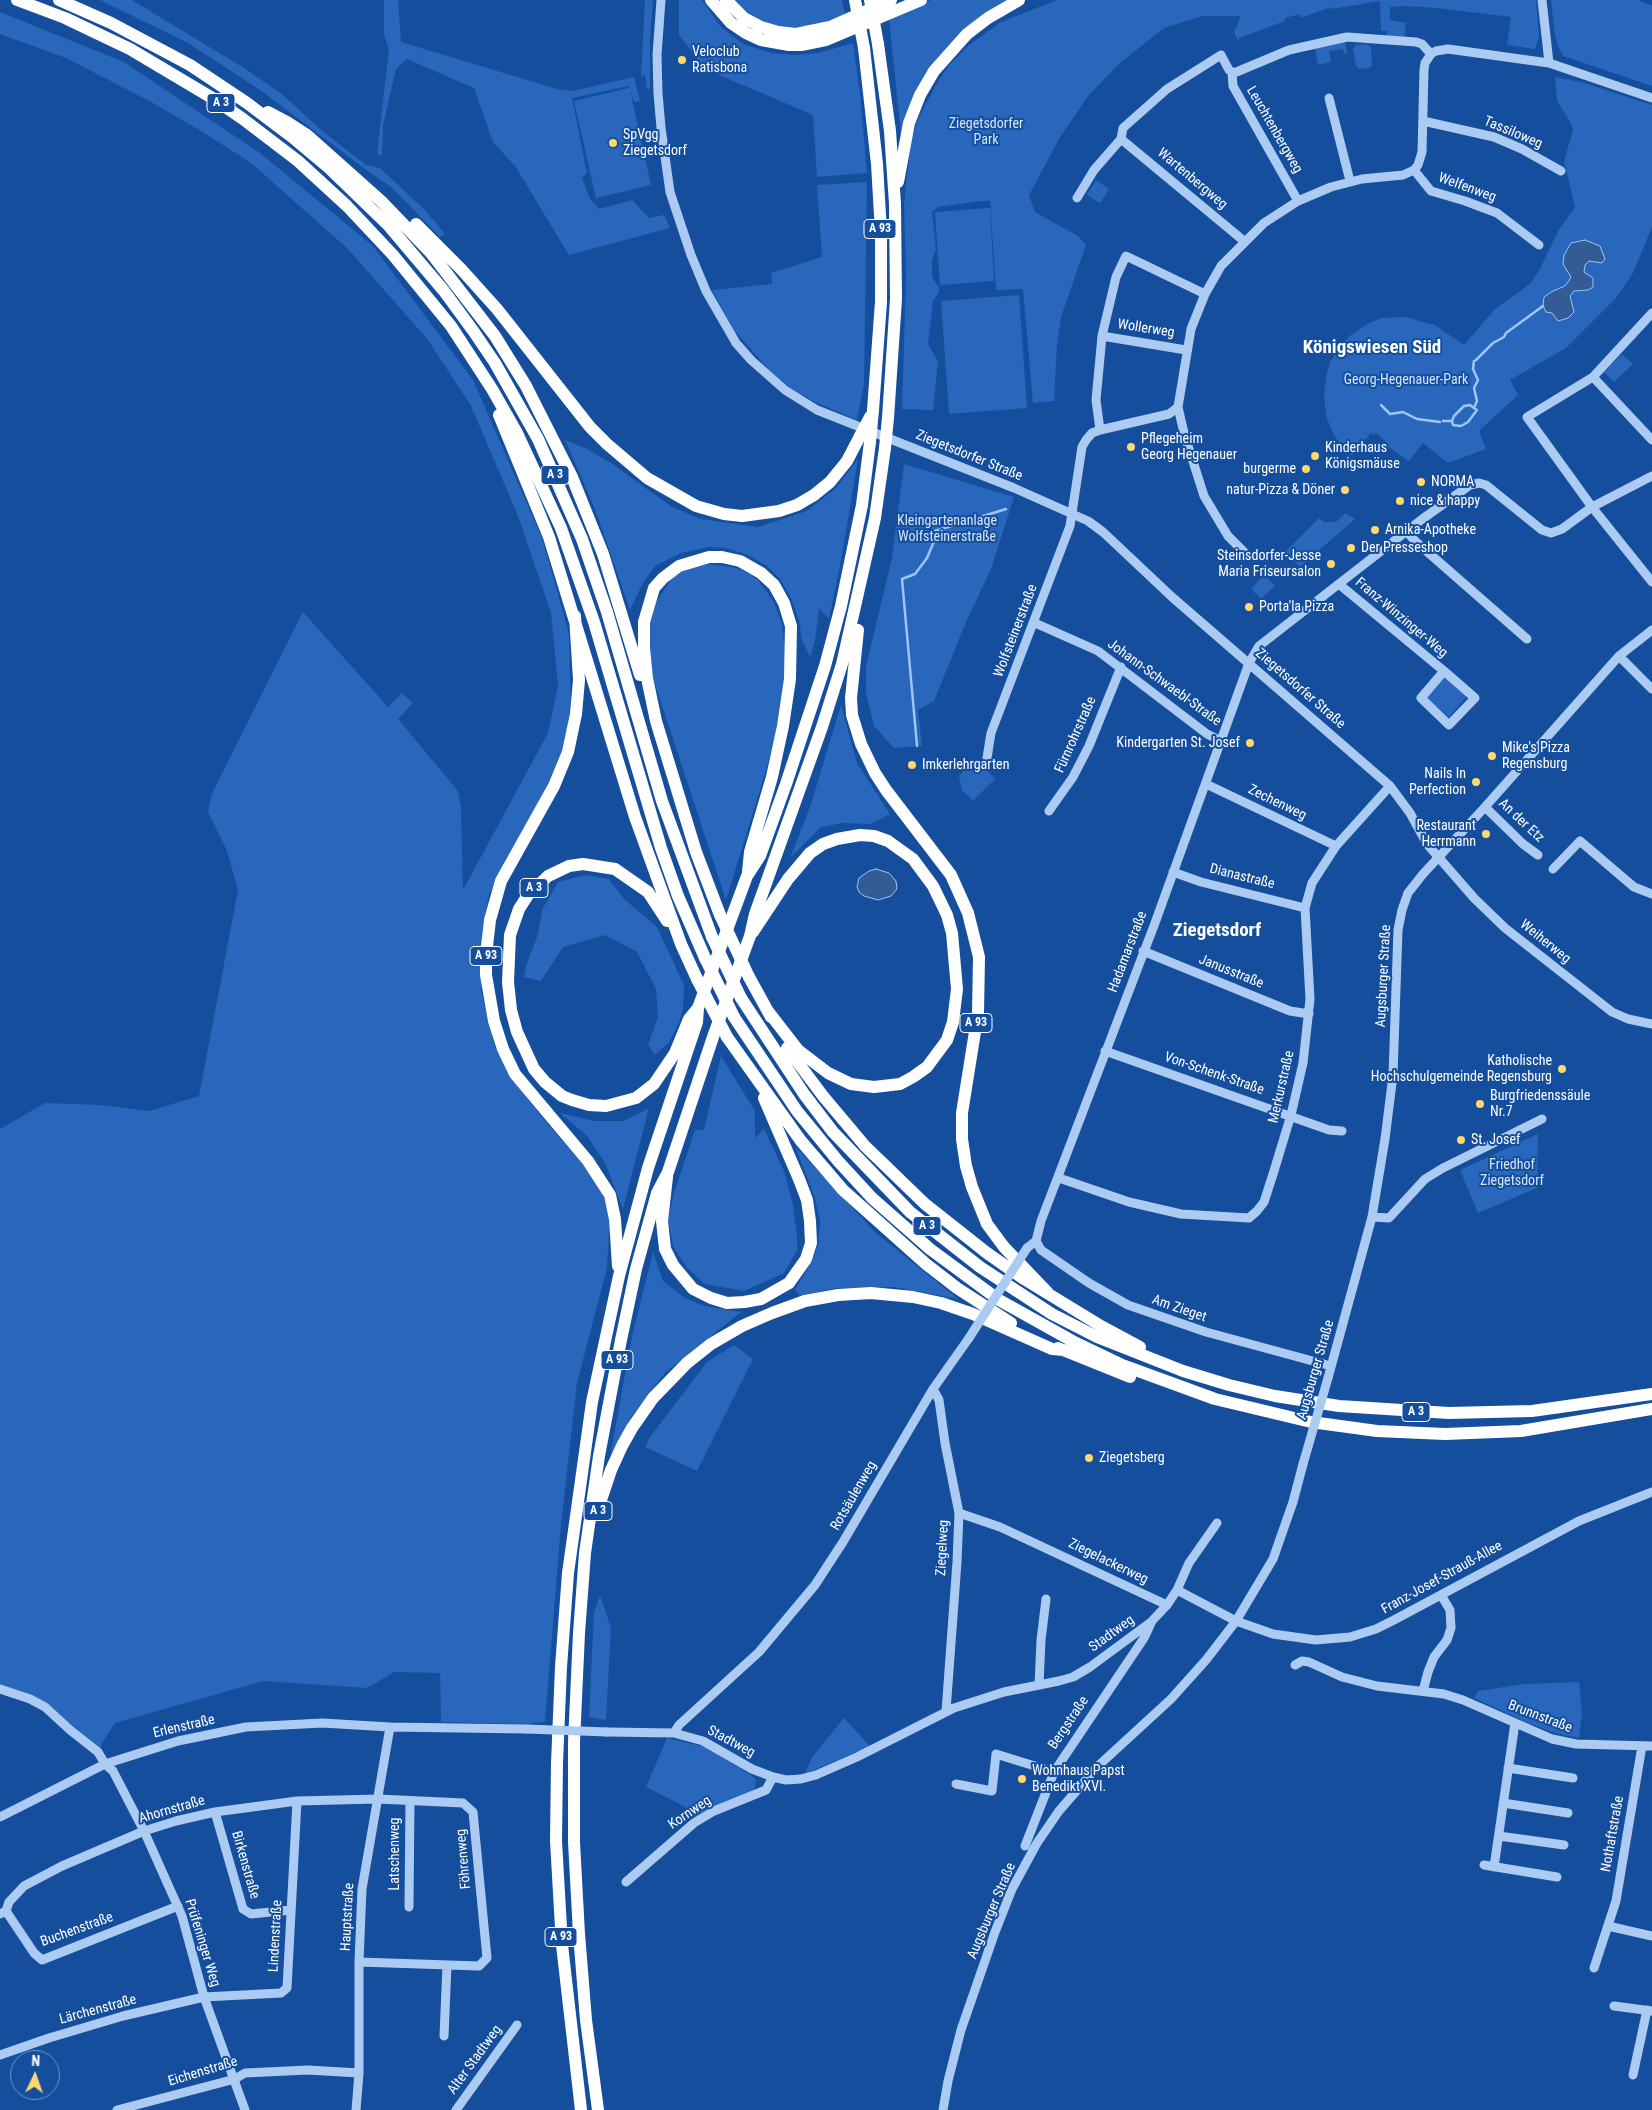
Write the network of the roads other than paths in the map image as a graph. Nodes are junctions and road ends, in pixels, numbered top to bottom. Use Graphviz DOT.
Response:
graph roads {
  1 [pos="17,0"];
  2 [pos="59,0"];
  3 [pos="661,0"];
  4 [pos="712,0"];
  5 [pos="726,0"];
  6 [pos="855,0"];
  7 [pos="870,0"];
  8 [pos="891,0"];
  9 [pos="921,0"];
  10 [pos="1019,0"];
  11 [pos="1542,0"];
  12 [pos="1431,54"];
  13 [pos="1549,63"];
  14 [pos="1232,73"];
  15 [pos="1329,98"];
  16 [pos="1652,98"];
  17 [pos="247,103"];
  18 [pos="1423,121"];
  19 [pos="1122,139"];
  20 [pos="348,170"];
  21 [pos="1414,170"];
  22 [pos="1561,171"];
  23 [pos="1350,181"];
  24 [pos="1076,198"];
  25 [pos="1298,201"];
  26 [pos="895,204"];
  27 [pos="1244,241"];
  28 [pos="1539,245"];
  29 [pos="1206,294"];
  30 [pos="1652,313"];
  31 [pos="1102,336"];
  32 [pos="1186,350"];
  33 [pos="1593,377"];
  34 [pos="492,389"];
  35 [pos="1178,408"];
  36 [pos="873,410"];
  37 [pos="1100,430"];
  38 [pos="865,439"];
  39 [pos="1652,440"];
  40 [pos="1652,476"];
  41 [pos="1592,507"];
  42 [pos="1072,514"];
  43 [pos="1407,532"];
  44 [pos="1247,555"];
  45 [pos="1652,582"];
  46 [pos="1340,585"];
  47 [pos="857,603"];
  48 [pos="575,616"];
  49 [pos="1034,623"];
  50 [pos="1652,630"];
  51 [pos="1527,639"];
  52 [pos="1619,656"];
  53 [pos="1249,663"];
  54 [pos="1121,667"];
  55 [pos="1444,671"];
  56 [pos="1652,689"];
  57 [pos="656,721"];
  58 [pos="1221,741"];
  59 [pos="987,758"];
  60 [pos="1206,784"];
  61 [pos="1390,786"];
  62 [pos="1485,807"];
  63 [pos="1049,811"];
  64 [pos="1336,846"];
  65 [pos="1438,856"];
  66 [pos="1538,856"];
  67 [pos="1553,870"];
  68 [pos="1173,872"];
  69 [pos="747,876"];
  70 [pos="1652,894"];
  71 [pos="1305,908"];
  72 [pos="750,936"];
  73 [pos="681,944"];
  74 [pos="1143,952"];
  75 [pos="698,1008"];
  76 [pos="768,1010"];
  77 [pos="1309,1014"];
  78 [pos="1652,1024"];
  79 [pos="1106,1051"];
  80 [pos="760,1086"];
  81 [pos="1291,1115"];
  82 [pos="1542,1119"];
  83 [pos="1342,1131"];
  84 [pos="668,1172"];
  85 [pos="1059,1178"];
  86 [pos="1372,1217"];
  87 [pos="1036,1241"];
  88 [pos="619,1276"];
  89 [pos="1048,1293"];
  90 [pos="1064,1350"];
  91 [pos="1331,1366"];
  92 [pos="1183,1371"];
  93 [pos="1161,1381"];
  94 [pos="933,1389"];
  95 [pos="1652,1394"];
  96 [pos="1652,1409"];
  97 [pos="1652,1492"];
  98 [pos="959,1514"];
  99 [pos="1217,1523"];
  100 [pos="585,1553"];
  101 [pos="1177,1590"];
  102 [pos="1441,1595"];
  103 [pos="1046,1599"];
  104 [pos="1167,1605"];
  105 [pos="1236,1621"];
  106 [pos="1151,1622"];
  107 [pos="1295,1665"];
  108 [pos="1039,1686"];
  109 [pos="0,1689"];
  110 [pos="1423,1692"];
  111 [pos="946,1711"];
  112 [pos="1515,1723"];
  113 [pos="390,1727"];
  114 [pos="674,1734"];
  115 [pos="1647,1746"];
  116 [pos="104,1764"];
  117 [pos="1508,1768"];
  118 [pos="1054,1772"];
  119 [pos="773,1778"];
  120 [pos="1573,1778"];
  121 [pos="956,1784"];
  122 [pos="378,1800"];
  123 [pos="297,1801"];
  124 [pos="410,1801"];
  125 [pos="1503,1803"];
  126 [pos="215,1812"];
  127 [pos="1568,1813"];
  128 [pos="0,1817"];
  129 [pos="144,1832"];
  130 [pos="1499,1836"];
  131 [pos="1564,1845"];
  132 [pos="1025,1846"];
  133 [pos="1484,1865"];
  134 [pos="1494,1867"];
  135 [pos="1556,1876"];
  136 [pos="626,1882"];
  137 [pos="178,1906"];
  138 [pos="409,1906"];
  139 [pos="291,1910"];
  140 [pos="3,1912"];
  141 [pos="1608,1926"];
  142 [pos="1652,1936"];
  143 [pos="359,1962"];
  144 [pos="447,1965"];
  145 [pos="1594,1968"];
  146 [pos="204,1997"];
  147 [pos="1614,2006"];
  148 [pos="1650,2011"];
  149 [pos="516,2025"];
  150 [pos="444,2036"];
  151 [pos="0,2055"];
  152 [pos="359,2073"];
  153 [pos="1633,2075"];
  154 [pos="235,2079"];
  155 [pos="129,2109"];
  156 [pos="117,2110"];
  157 [pos="245,2110"];
  158 [pos="356,2110"];
  159 [pos="456,2110"];
  160 [pos="581,2110"];
  161 [pos="598,2110"];
  162 [pos="943,2110"];
  1 -- 34 [label="highway, A 3"];
  2 -- 17 [label="highway, A 3"];
  3 -- 42 [label="street, Ziegetsdorfer Straße"];
  4 -- 9 [label="highway"];
  5 -- 8 [label="highway"];
  6 -- 36 [label="highway, A 93, bridge"];
  7 -- 26 [label="highway, A 93, bridge"];
  10 -- 26 [label="highway, A 93"];
  11 -- 13 [label="street"];
  12 -- 13 [label="street"];
  12 -- 14 [label="street"];
  12 -- 18 [label="street"];
  13 -- 16 [label="street"];
  14 -- 19 [label="street"];
  14 -- 25 [label="street, Leuchtenbergweg"];
  15 -- 23 [label="street"];
  17 -- 20 [label="highway, A 3"];
  17 -- 92 [label="highway, A 3, bridge"];
  18 -- 21 [label="street"];
  18 -- 22 [label="street, Tassiloweg"];
  19 -- 24 [label="street"];
  19 -- 27 [label="street, Wartenbergweg"];
  20 -- 38 [label="highway, A 3"];
  20 -- 57 [label="highway, A 3"];
  21 -- 23 [label="street"];
  21 -- 28 [label="street, Welfenweg"];
  23 -- 25 [label="street"];
  25 -- 27 [label="street"];
  26 -- 47 [label="highway, A 93, bridge"];
  27 -- 29 [label="street"];
  29 -- 31 [label="street"];
  29 -- 32 [label="street"];
  30 -- 33 [label="street"];
  31 -- 32 [label="street, Wollerweg"];
  31 -- 37 [label="street"];
  32 -- 35 [label="street"];
  33 -- 39 [label="street"];
  33 -- 41 [label="street"];
  34 -- 48 [label="highway"];
  34 -- 93 [label="highway, A 3, bridge"];
  35 -- 37 [label="street"];
  35 -- 44 [label="street"];
  36 -- 38 [label="highway, A 3, bridge"];
  37 -- 42 [label="street, Wolfsteinerstraße"];
  38 -- 69 [label="highway, A 93"];
  40 -- 41 [label="street"];
  41 -- 43 [label="street, Hadamarstraße"];
  41 -- 45 [label="street"];
  42 -- 49 [label="street, Wolfsteinerstraße"];
  42 -- 53 [label="street, Ziegetsdorfer Straße"];
  43 -- 46 [label="street, Hadamarstraße"];
  43 -- 51 [label="street"];
  46 -- 53 [label="street, Hadamarstraße"];
  46 -- 55 [label="street, Franz-Winzinger-Weg"];
  47 -- 72 [label="highway, A 93"];
  47 -- 89 [label="highway, A 93"];
  48 -- 73 [label="highway"];
  48 -- 88 [label="highway, A 93"];
  49 -- 54 [label="street, Johann-Schwaebl-Straße"];
  49 -- 59 [label="street, Wolfsteinerstraße"];
  50 -- 52 [label="street, Augsburger Straße"];
  52 -- 56 [label="street"];
  52 -- 62 [label="street, Augsburger Straße"];
  53 -- 58 [label="street, Hadamarstraße"];
  53 -- 61 [label="street, Ziegetsdorfer Straße"];
  54 -- 58 [label="street, Johann-Schwaebl-Straße"];
  54 -- 63 [label="street, Fürnrohrstraße"];
  55 -- 55 [label="street, Franz-Winzinger-Weg"];
  57 -- 69 [label="highway, A 93"];
  57 -- 76 [label="highway, bridge"];
  58 -- 60 [label="street, Hadamarstraße"];
  60 -- 64 [label="street, Zechenweg"];
  60 -- 68 [label="street, Hadamarstraße"];
  61 -- 64 [label="street, Merkurstraße"];
  61 -- 65 [label="street, Ziegetsdorfer Straße"];
  62 -- 65 [label="street, Augsburger Straße"];
  62 -- 66 [label="street, An der Etz"];
  64 -- 71 [label="street, Merkurstraße"];
  65 -- 78 [label="street, Weiherweg"];
  65 -- 86 [label="street, Augsburger Straße"];
  67 -- 70 [label="street"];
  68 -- 71 [label="street, Dianastraße"];
  68 -- 74 [label="street, Hadamarstraße"];
  69 -- 75 [label="highway, A 93"];
  71 -- 77 [label="street, Merkurstraße"];
  72 -- 76 [label="highway"];
  72 -- 84 [label="highway, A 93"];
  73 -- 75 [label="highway, A 3"];
  73 -- 80 [label="highway, bridge"];
  74 -- 77 [label="street, Janusstraße"];
  74 -- 79 [label="street, Hadamarstraße"];
  75 -- 88 [label="highway, A 93"];
  76 -- 89 [label="highway"];
  77 -- 81 [label="street, Merkurstraße"];
  79 -- 81 [label="street, Von-Schenk-Straße"];
  79 -- 85 [label="street, Hadamarstraße"];
  80 -- 84 [label="highway, A 93"];
  80 -- 90 [label="highway, A 3"];
  81 -- 83 [label="street, Von-Schenk-Straße"];
  81 -- 85 [label="street, Merkurstraße"];
  82 -- 86 [label="street"];
  84 -- 100 [label="highway, A 93"];
  85 -- 87 [label="street, Hadamarstraße"];
  86 -- 91 [label="street, Augsburger Straße"];
  87 -- 91 [label="street, Am Zieget"];
  87 -- 94 [label="street, Rotsäulenweg, bridge"];
  88 -- 160 [label="highway, A 93"];
  89 -- 92 [label="highway"];
  90 -- 93 [label="highway, A 3"];
  90 -- 100 [label="highway, A 3"];
  91 -- 105 [label="street, Augsburger Straße, bridge"];
  92 -- 95 [label="highway, A 3"];
  93 -- 96 [label="highway, A 3"];
  94 -- 98 [label="street, Ziegelweg"];
  94 -- 114 [label="street, Rotsäulenweg"];
  97 -- 102 [label="street, Franz-Josef-Strauß-Allee"];
  98 -- 104 [label="street, Ziegelackerweg"];
  98 -- 111 [label="street, Ziegelweg"];
  99 -- 101 [label="street"];
  100 -- 161 [label="highway, A 93"];
  101 -- 104 [label="street"];
  101 -- 105 [label="street"];
  102 -- 105 [label="street, Franz-Josef-Strauß-Allee"];
  102 -- 110 [label="street"];
  103 -- 108 [label="street"];
  104 -- 106 [label="street, Stadtweg"];
  105 -- 162 [label="street, Augsburger Straße"];
  106 -- 108 [label="street, Stadtweg"];
  106 -- 118 [label="street, Bergstraße"];
  107 -- 110 [label="street, Brunnstraße"];
  108 -- 111 [label="street, Stadtweg"];
  109 -- 116 [label="street, Prüfeninger Weg"];
  110 -- 112 [label="street, Brunnstraße"];
  111 -- 119 [label="street, Stadtweg"];
  112 -- 115 [label="street, Brunnstraße"];
  112 -- 117 [label="street"];
  113 -- 114 [label="street, Stadtweg, bridge"];
  113 -- 116 [label="street, Erlenstraße"];
  113 -- 122 [label="street, Hauptstraße"];
  114 -- 119 [label="street, Stadtweg"];
  115 -- 141 [label="street, Nothaftstraße"];
  116 -- 128 [label="street, Erlenstraße"];
  116 -- 129 [label="street, Prüfeninger Weg"];
  117 -- 120 [label="street"];
  117 -- 125 [label="street"];
  118 -- 121 [label="street"];
  118 -- 132 [label="street, Bergstraße"];
  119 -- 136 [label="street, Kornweg"];
  122 -- 123 [label="street, Ahornstraße"];
  122 -- 124 [label="street, Föhrenweg"];
  122 -- 143 [label="street, Hauptstraße"];
  123 -- 126 [label="street, Ahornstraße"];
  123 -- 139 [label="street, Lindenstraße"];
  124 -- 138 [label="street, Latschenweg"];
  124 -- 144 [label="street, Föhrenweg"];
  125 -- 127 [label="street"];
  125 -- 130 [label="street"];
  126 -- 129 [label="street, Ahornstraße"];
  126 -- 139 [label="street, Birkenstraße"];
  129 -- 137 [label="street, Prüfeninger Weg"];
  129 -- 140 [label="street, Ahornstraße"];
  130 -- 131 [label="street"];
  130 -- 134 [label="street"];
  133 -- 134 [label="street"];
  134 -- 135 [label="street"];
  137 -- 140 [label="street, Buchenstraße"];
  137 -- 146 [label="street, Prüfeninger Weg"];
  139 -- 146 [label="street, Lindenstraße"];
  141 -- 142 [label="street"];
  141 -- 145 [label="street, Nothaftstraße"];
  143 -- 144 [label="street, Föhrenweg"];
  143 -- 152 [label="street, Hauptstraße"];
  144 -- 150 [label="street"];
  146 -- 151 [label="street, Lärchenstraße"];
  146 -- 154 [label="street, Prüfeninger Weg"];
  147 -- 148 [label="street"];
  148 -- 153 [label="street"];
  149 -- 159 [label="street, Alter Stadtweg"];
  152 -- 154 [label="street, Eichenstraße"];
  152 -- 158 [label="street, Hauptstraße"];
  154 -- 155 [label="street, Eichenstraße"];
  154 -- 157 [label="street, Prüfeninger Weg"];
  155 -- 156 [label="street, Eichenstraße"];
}
